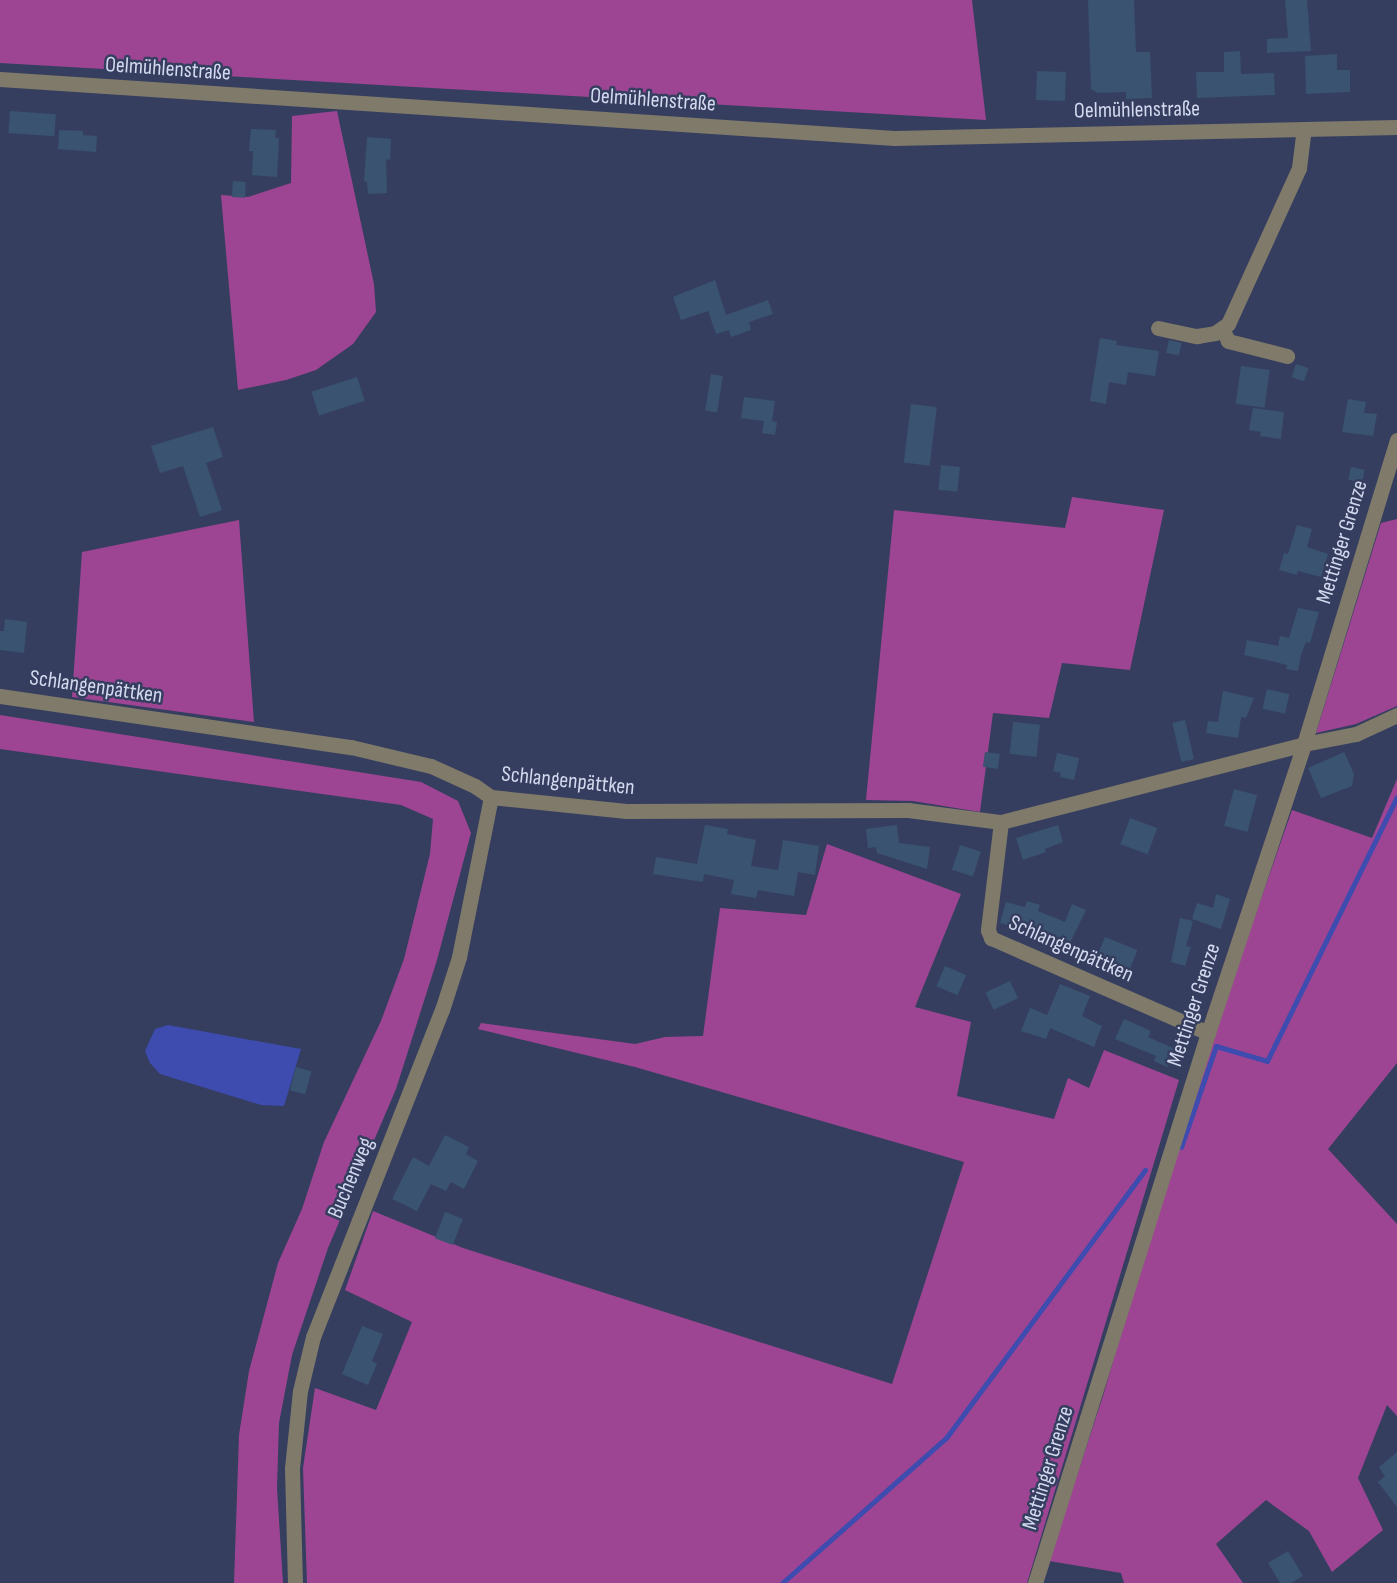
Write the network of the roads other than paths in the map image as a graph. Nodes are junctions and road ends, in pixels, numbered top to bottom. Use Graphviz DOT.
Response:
graph roads {
  1 [pos="0,79"];
  2 [pos="1397,127"];
  3 [pos="1304,129"];
  4 [pos="1158,328"];
  5 [pos="1222,328"];
  6 [pos="1287,356"];
  7 [pos="1397,440"];
  8 [pos="0,696"];
  9 [pos="1397,715"];
  10 [pos="1304,744"];
  11 [pos="491,797"];
  12 [pos="1001,822"];
  13 [pos="1208,1033"];
  14 [pos="296,1583"];
  15 [pos="1035,1583"];
  1 -- 3 [label="street, Oelmühlenstraße"];
  2 -- 3 [label="street, Oelmühlenstraße"];
  3 -- 5 [label="street"];
  4 -- 5 [label="street"];
  5 -- 6 [label="street"];
  7 -- 10 [label="street, Mettinger Grenze"];
  8 -- 11 [label="street, Schlangenpättken"];
  9 -- 10 [label="street, Schlangenpättken"];
  10 -- 12 [label="street, Schlangenpättken"];
  10 -- 13 [label="street, Mettinger Grenze"];
  11 -- 12 [label="street, Schlangenpättken"];
  11 -- 14 [label="street, Buchenweg"];
  12 -- 13 [label="street, Schlangenpättken"];
  13 -- 15 [label="street, Mettinger Grenze"];
}
